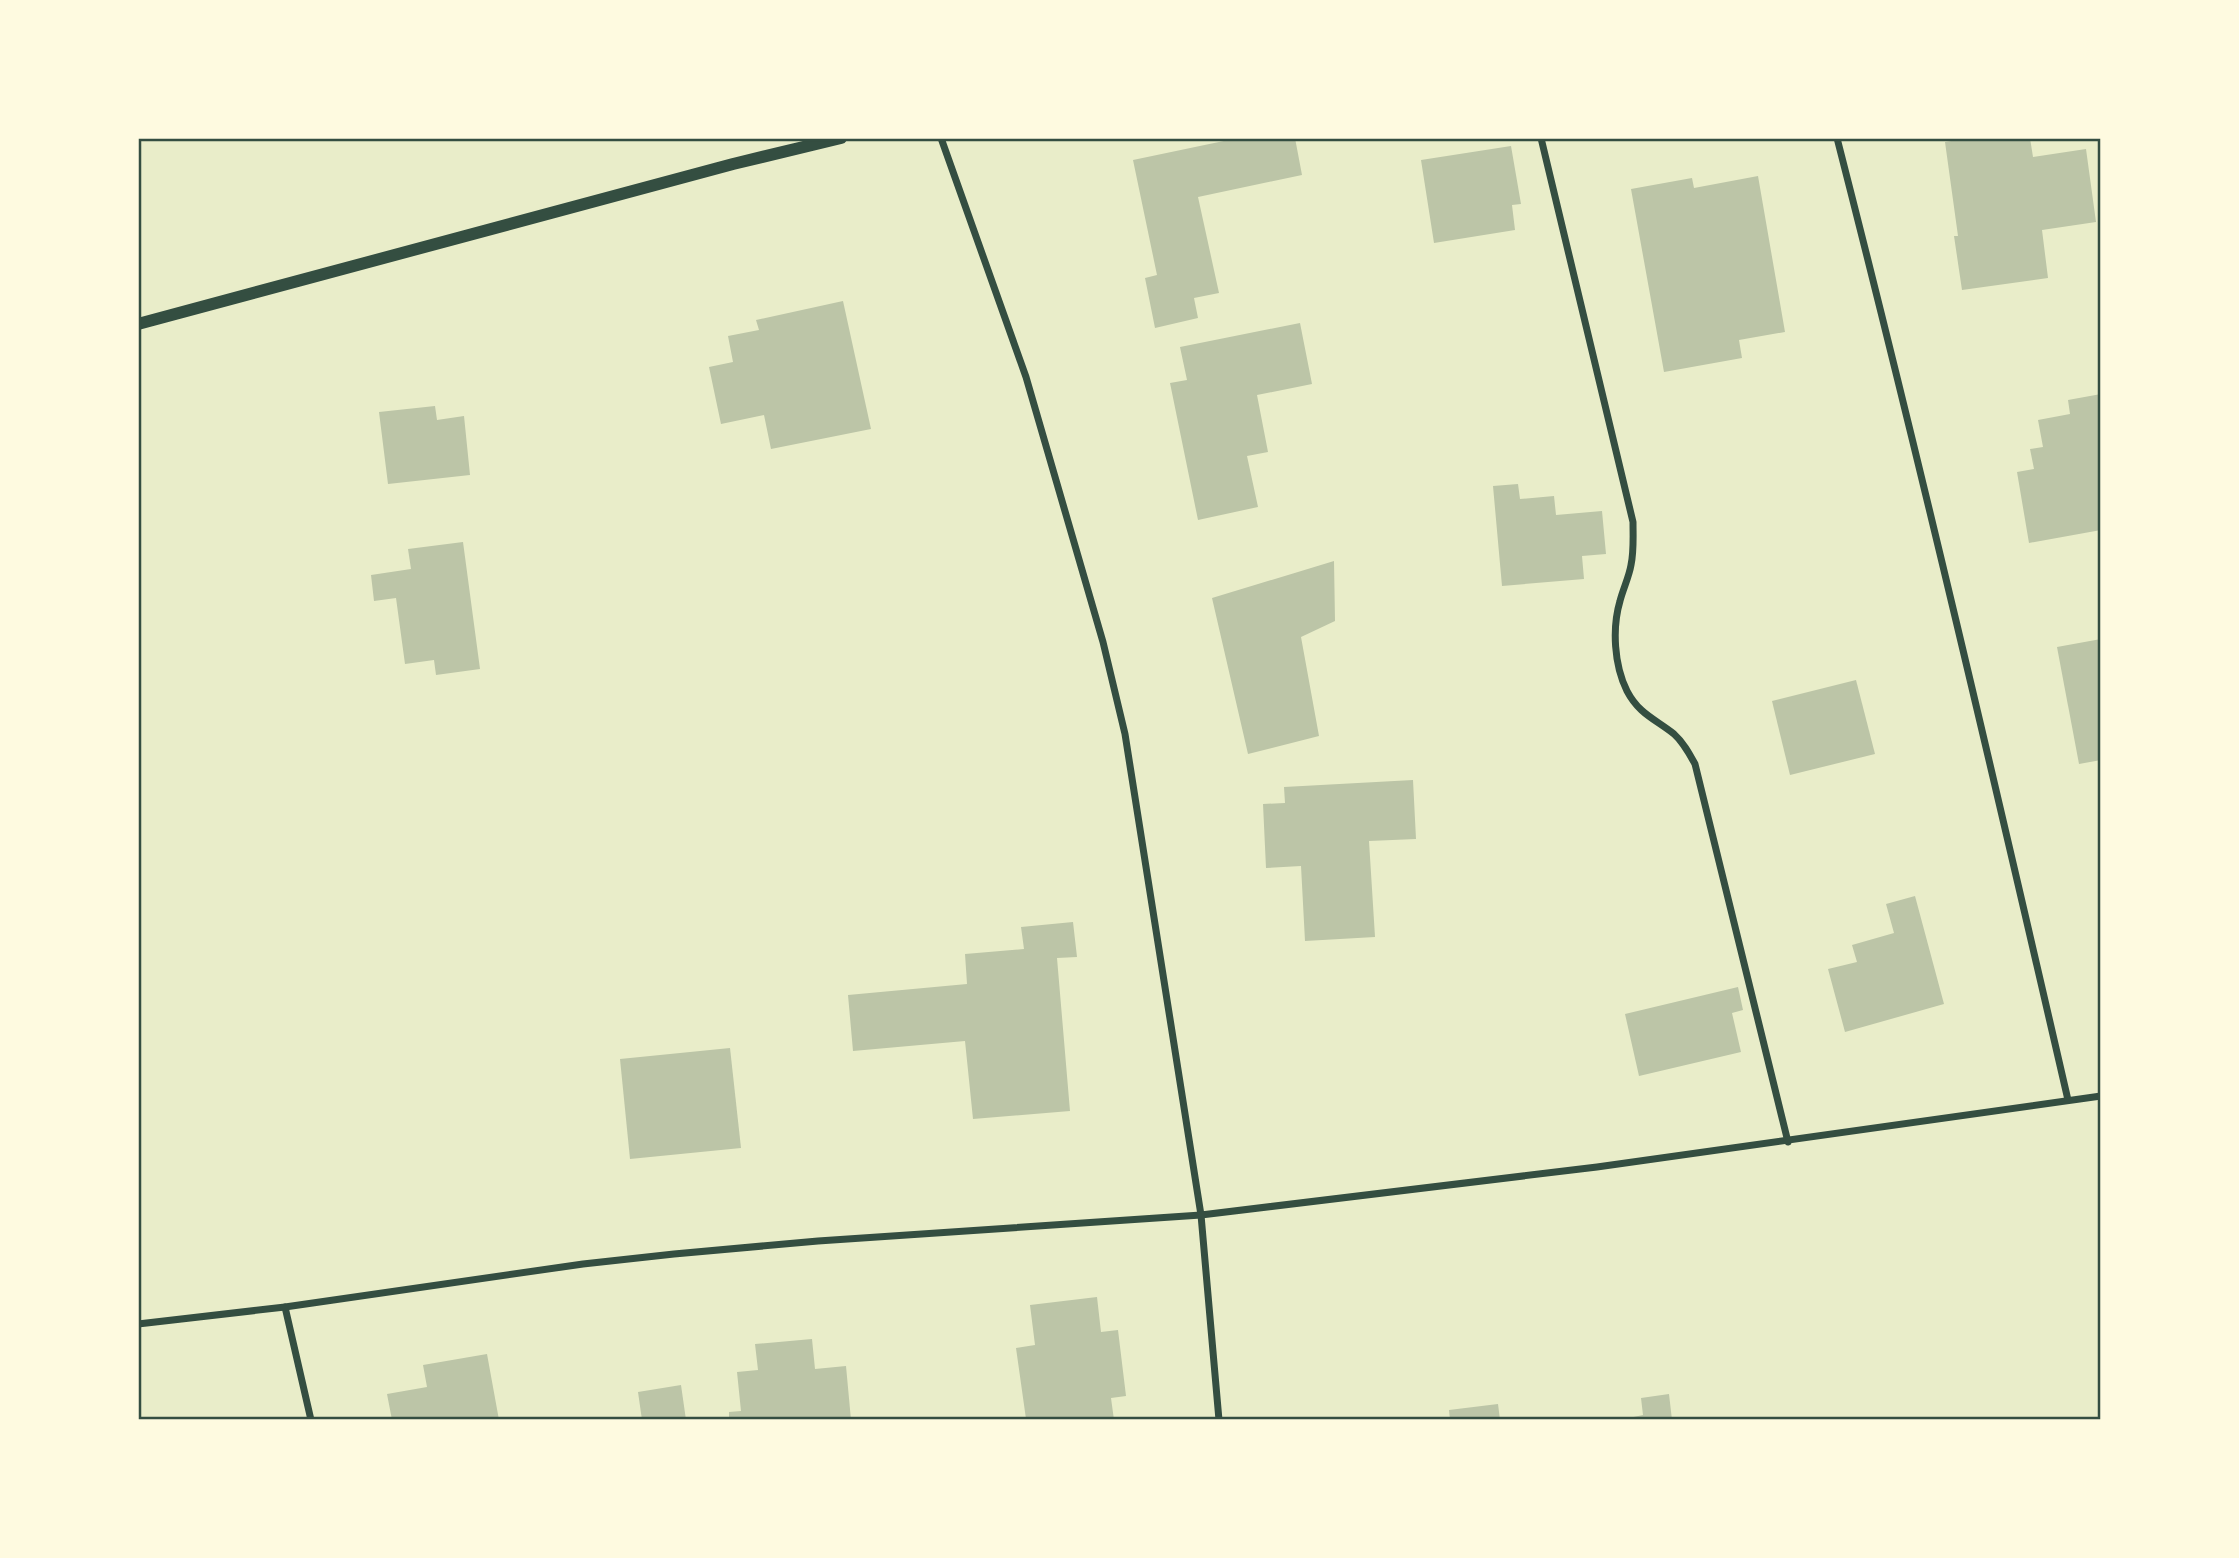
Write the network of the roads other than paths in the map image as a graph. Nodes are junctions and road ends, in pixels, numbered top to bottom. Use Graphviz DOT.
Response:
graph roads {
  1 [pos="841,138"];
  2 [pos="941,138"];
  3 [pos="1541,138"];
  4 [pos="1837,138"];
  5 [pos="138,324"];
  6 [pos="2101,1096"];
  7 [pos="2068,1100"];
  8 [pos="1788,1142"];
  9 [pos="1201,1215"];
  10 [pos="285,1307"];
  11 [pos="138,1324"];
  12 [pos="310,1420"];
  13 [pos="1219,1420"];
  1 -- 5 [label="street"];
  2 -- 9 [label="street"];
  3 -- 8 [label="street"];
  4 -- 7 [label="street"];
  6 -- 7 [label="street"];
  7 -- 8 [label="street"];
  8 -- 9 [label="street"];
  9 -- 10 [label="street"];
  9 -- 13 [label="street"];
  10 -- 11 [label="street"];
  10 -- 12 [label="street"];
}
